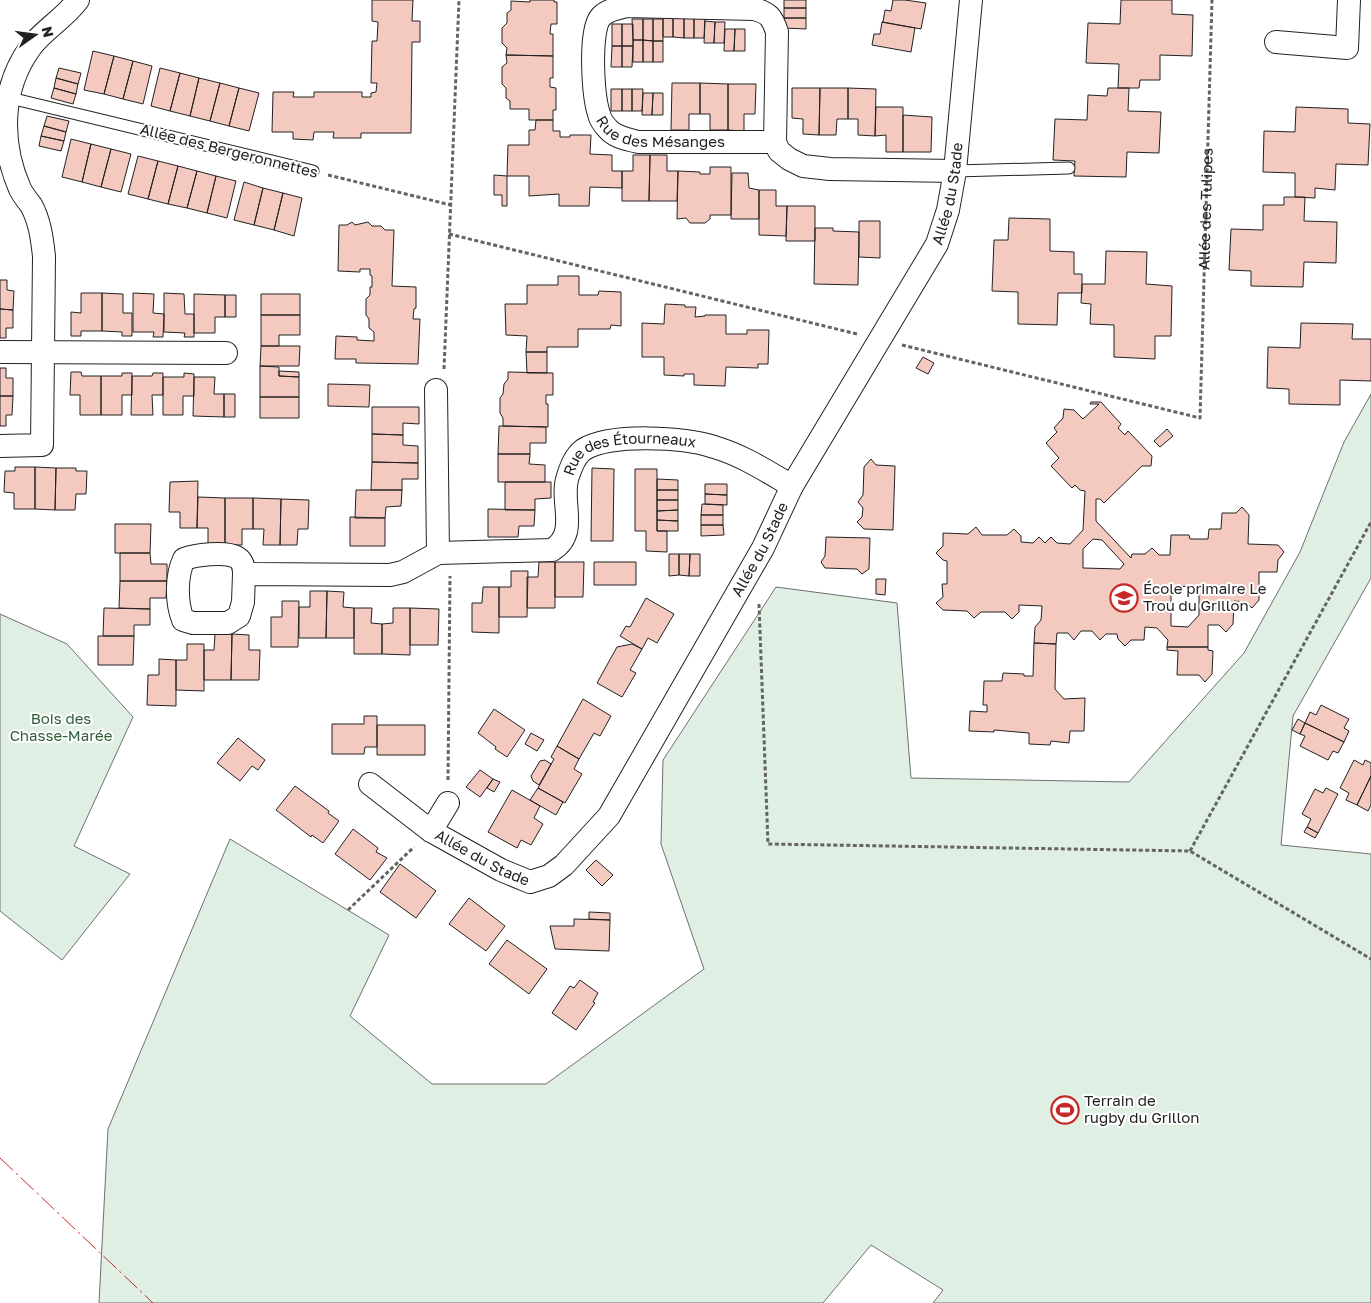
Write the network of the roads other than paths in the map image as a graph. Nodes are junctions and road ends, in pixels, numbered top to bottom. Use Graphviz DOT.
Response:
graph roads {
  1 [pos="78,0"];
  2 [pos="971,0"];
  3 [pos="1349,0"];
  4 [pos="666,3"];
  5 [pos="1276,42"];
  6 [pos="6,97"];
  7 [pos="775,142"];
  8 [pos="1070,168"];
  9 [pos="313,171"];
  10 [pos="956,171"];
  11 [pos="0,352"];
  12 [pos="43,353"];
  13 [pos="226,353"];
  14 [pos="436,390"];
  15 [pos="0,446"];
  16 [pos="792,486"];
  17 [pos="444,553"];
  18 [pos="244,574"];
  19 [pos="370,784"];
  20 [pos="448,803"];
  21 [pos="431,832"];
  1 -- 6 [label="street"];
  2 -- 10 [label="street, Allée du Stade"];
  3 -- 5 [label="street"];
  4 -- 7 [label="street, Rue des Mésanges"];
  4 -- 7 [label="street, Rue des Mésanges"];
  6 -- 9 [label="lane, Allée des Bergeronnettes"];
  6 -- 12 [label="street"];
  7 -- 10 [label="street"];
  8 -- 10 [label="lane"];
  10 -- 16 [label="street, Allée du Stade"];
  11 -- 12 [label="street"];
  12 -- 13 [label="street"];
  12 -- 15 [label="street"];
  14 -- 17 [label="street"];
  16 -- 17 [label="street, Rue des Étourneaux"];
  16 -- 21 [label="street, Allée du Stade"];
  17 -- 18 [label="street, Rue des Étourneaux"];
  19 -- 21 [label="street, Allée du Stade"];
  20 -- 21 [label="street"];
}
